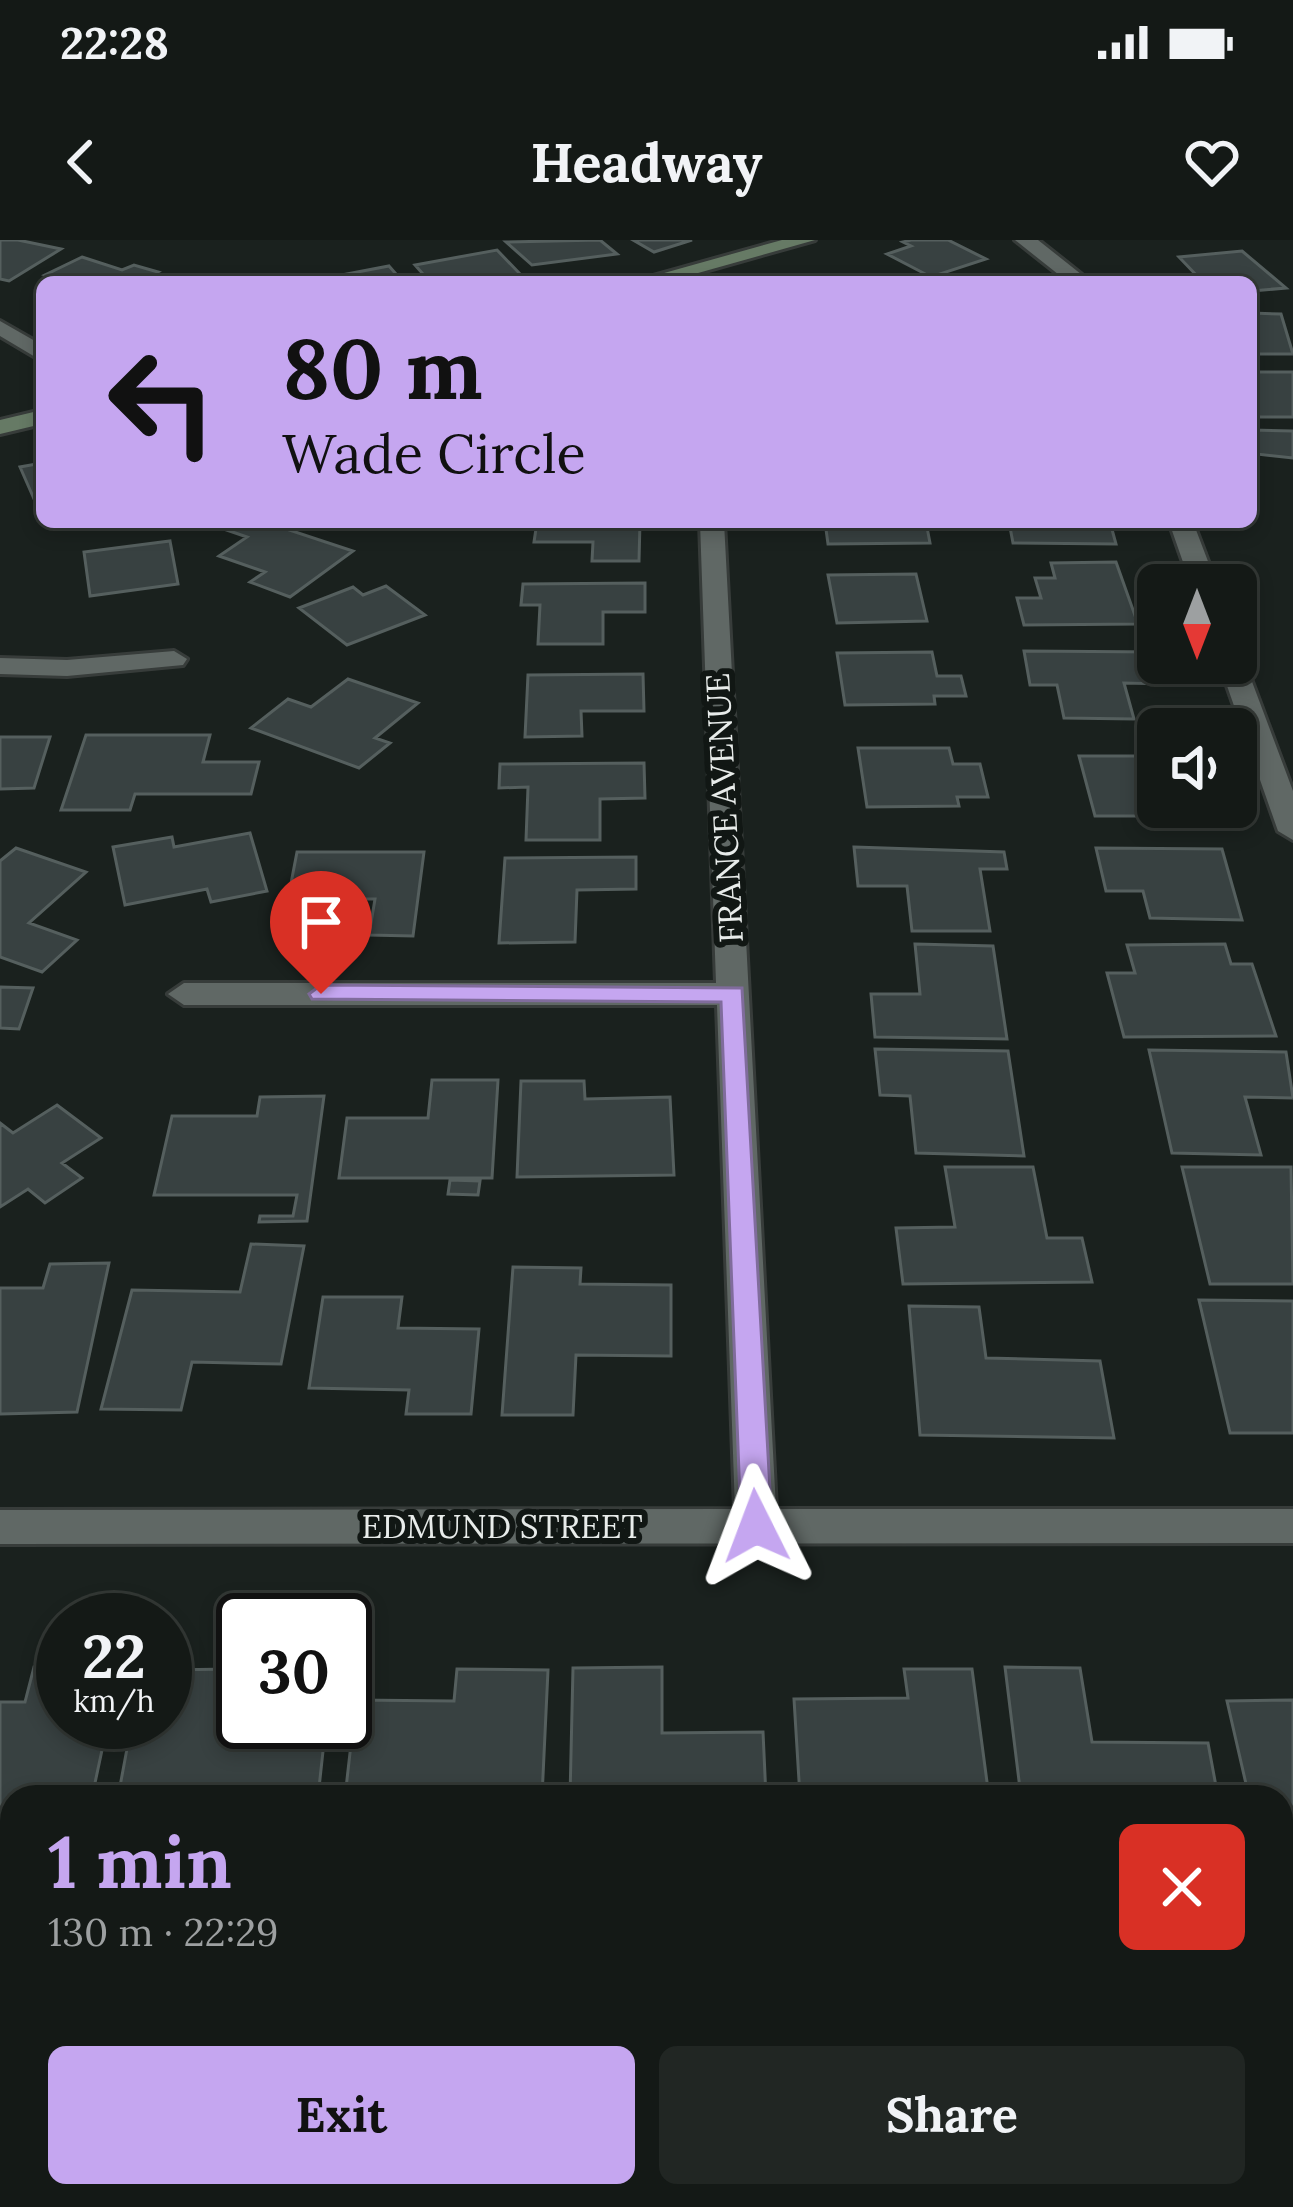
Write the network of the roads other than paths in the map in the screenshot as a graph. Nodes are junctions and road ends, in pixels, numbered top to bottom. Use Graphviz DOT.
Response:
graph roads {
  1 [pos="805,240"];
  2 [pos="1025,240"];
  3 [pos="669,276"];
  4 [pos="1073,276"];
  5 [pos="0,327"];
  6 [pos="36,350"];
  7 [pos="36,418"];
  8 [pos="0,427"];
  9 [pos="712,528"];
  10 [pos="1183,528"];
  11 [pos="1196,564"];
  12 [pos="174,659"];
  13 [pos="0,666"];
  14 [pos="1240,684"];
  15 [pos="1293,831"];
  16 [pos="184,994"];
  17 [pos="733,994"];
  18 [pos="756,1526"];
  19 [pos="1293,1526"];
  20 [pos="0,1527"];
  1 -- 3 [label="street"];
  2 -- 4 [label="street"];
  5 -- 6 [label="street"];
  7 -- 8 [label="street"];
  9 -- 17 [label="street, FRANCE AVENUE"];
  10 -- 11 [label="street"];
  12 -- 13 [label="street"];
  14 -- 15 [label="street"];
  16 -- 17 [label="street"];
  17 -- 18 [label="street, FRANCE AVENUE"];
  18 -- 19 [label="street, EDMUND STREET"];
  18 -- 20 [label="street, EDMUND STREET"];
}
